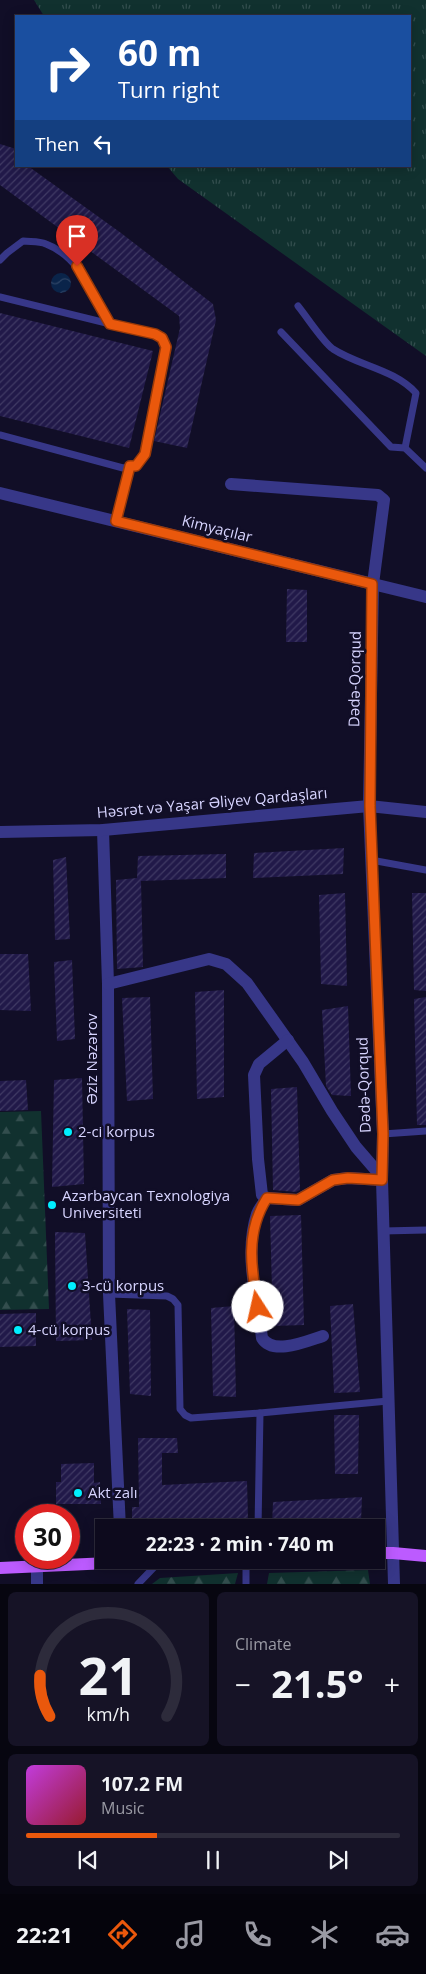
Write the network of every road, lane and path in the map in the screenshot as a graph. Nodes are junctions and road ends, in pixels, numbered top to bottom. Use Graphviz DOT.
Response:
graph roads {
  1 [pos="0,260"];
  2 [pos="0,297"];
  3 [pos="298,306"];
  4 [pos="110,324"];
  5 [pos="281,332"];
  6 [pos="0,435"];
  7 [pos="405,448"];
  8 [pos="130,466"];
  9 [pos="426,468"];
  10 [pos="231,484"];
  11 [pos="0,493"];
  12 [pos="116,521"];
  13 [pos="372,584"];
  14 [pos="426,597"];
  15 [pos="370,806"];
  16 [pos="426,812"];
  17 [pos="103,830"];
  18 [pos="0,832"];
  19 [pos="371,860"];
  20 [pos="426,870"];
  21 [pos="108,984"];
  22 [pos="288,1040"];
  23 [pos="426,1131"];
  24 [pos="383,1134"];
  25 [pos="382,1178"];
  26 [pos="267,1198"];
  27 [pos="426,1230"];
  28 [pos="383,1231"];
  29 [pos="109,1294"];
  30 [pos="323,1336"];
  31 [pos="388,1401"];
  32 [pos="260,1413"];
  33 [pos="120,1519"];
  34 [pos="258,1519"];
  35 [pos="385,1552"];
  36 [pos="392,1552"];
  37 [pos="426,1556"];
  38 [pos="95,1563"];
  39 [pos="80,1564"];
  40 [pos="0,1568"];
  41 [pos="15,1568"];
  42 [pos="37,1569"];
  43 [pos="152,1569"];
  44 [pos="246,1569"];
  45 [pos="37,1584"];
  46 [pos="138,1584"];
  47 [pos="246,1584"];
  48 [pos="394,1584"];
  1 -- 4 [label="lane"];
  2 -- 4 [label="lane"];
  3 -- 7 [label="lane"];
  4 -- 8 [label="lane"];
  5 -- 7 [label="lane"];
  6 -- 8 [label="lane"];
  7 -- 9 [label="lane"];
  8 -- 12 [label="lane"];
  10 -- 13 [label="street, Dədə-Qorqud"];
  11 -- 12 [label="street, Kimyaçılar"];
  12 -- 13 [label="street, Kimyaçılar"];
  13 -- 14 [label="street, Kimyaçılar"];
  13 -- 15 [label="street, Dədə-Qorqud"];
  15 -- 16 [label="street, Həsrət və Yaşar Əliyev Qardaşları"];
  15 -- 17 [label="street, Həsrət və Yaşar Əliyev Qardaşları"];
  15 -- 19 [label="street, Dədə-Qorqud"];
  17 -- 18 [label="street, Həsrət və Yaşar Əliyev Qardaşları"];
  17 -- 21 [label="street, Əziz Nəzərov"];
  19 -- 20 [label="lane"];
  19 -- 24 [label="street, Dədə-Qorqud"];
  21 -- 22 [label="street"];
  21 -- 29 [label="street, Əziz Nəzərov"];
  22 -- 25 [label="street"];
  22 -- 26 [label="street"];
  23 -- 24 [label="lane"];
  24 -- 25 [label="street, Dədə-Qorqud"];
  25 -- 26 [label="street"];
  25 -- 28 [label="street, Dədə-Qorqud"];
  26 -- 30 [label="street"];
  27 -- 28 [label="lane"];
  28 -- 31 [label="street, Dədə-Qorqud"];
  29 -- 32 [label="lane"];
  29 -- 33 [label="street, Əziz Nəzərov"];
  31 -- 32 [label="lane"];
  31 -- 36 [label="street, Dədə-Qorqud"];
  32 -- 34 [label="lane"];
  35 -- 36 [label="main road"];
  36 -- 37 [label="main road"];
  36 -- 48 [label="street, Dədə-Qorqud"];
  38 -- 39 [label="main road"];
  40 -- 41 [label="main road"];
  42 -- 45 [label="street"];
  43 -- 46 [label="lane"];
  44 -- 47 [label="lane"];
}
